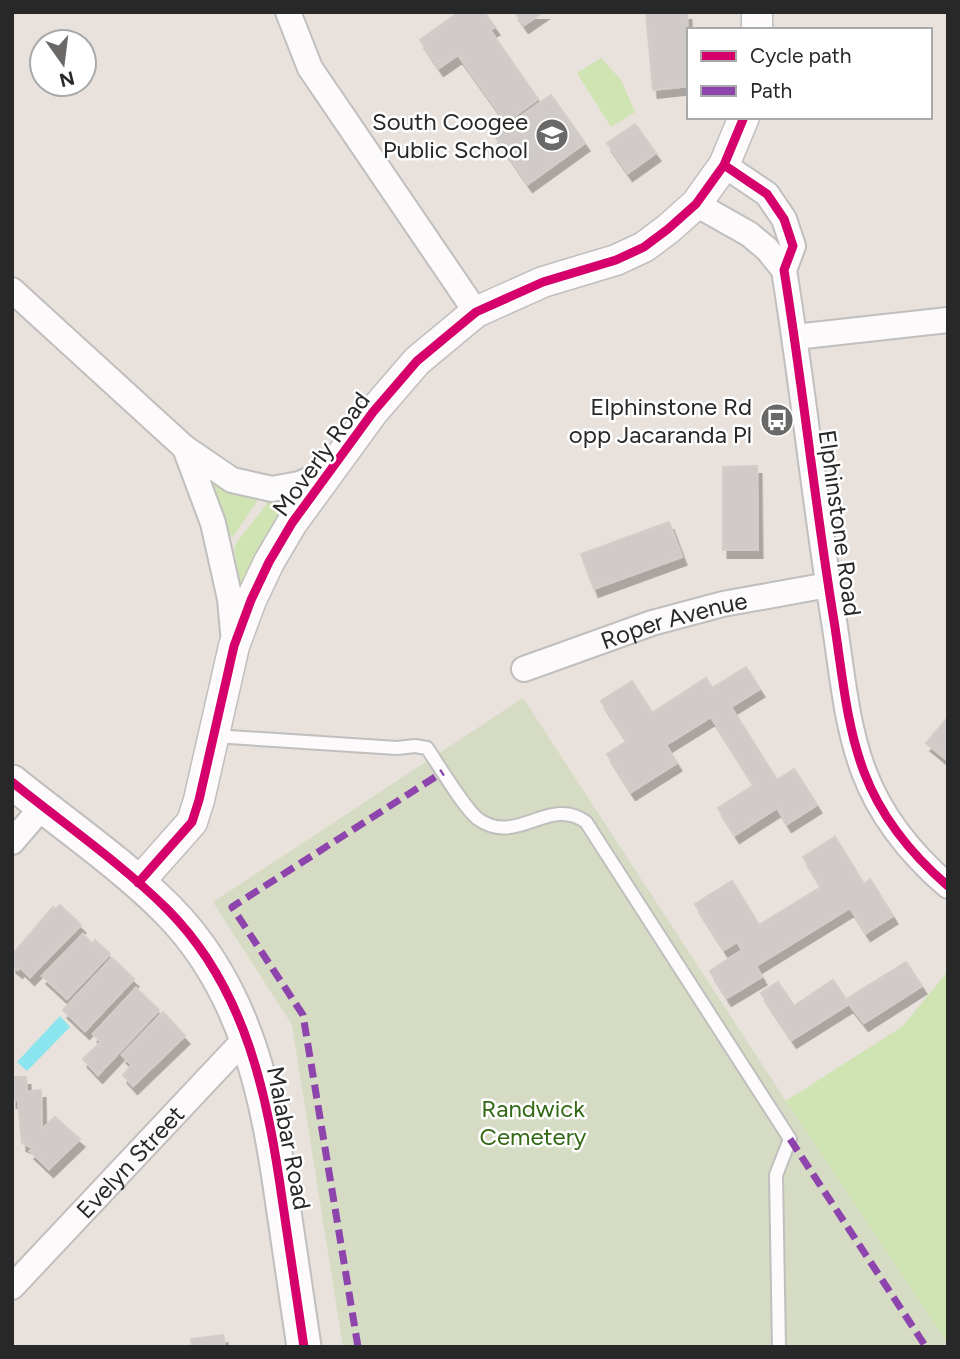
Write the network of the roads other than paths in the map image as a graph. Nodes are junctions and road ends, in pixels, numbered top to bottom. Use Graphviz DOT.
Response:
graph roads {
  1 [pos="288,12"];
  2 [pos="743,119"];
  3 [pos="724,165"];
  4 [pos="696,204"];
  5 [pos="784,270"];
  6 [pos="12,290"];
  7 [pos="476,312"];
  8 [pos="948,320"];
  9 [pos="795,337"];
  10 [pos="185,448"];
  11 [pos="330,471"];
  12 [pos="828,585"];
  13 [pos="234,646"];
  14 [pos="524,669"];
  15 [pos="214,736"];
  16 [pos="12,782"];
  17 [pos="43,806"];
  18 [pos="12,842"];
  19 [pos="138,883"];
  20 [pos="948,886"];
  21 [pos="247,1037"];
  22 [pos="12,1287"];
  23 [pos="304,1347"];
  24 [pos="779,1347"];
  1 -- 7 [label="street"];
  2 -- 3 [label="street, Moverly Road"];
  3 -- 4 [label="street, Moverly Road"];
  3 -- 5 [label="street, Elphinstone Road"];
  4 -- 5 [label="street"];
  4 -- 7 [label="street, Moverly Road"];
  5 -- 9 [label="street, Elphinstone Road"];
  6 -- 10 [label="street"];
  7 -- 11 [label="street, Moverly Road"];
  8 -- 9 [label="street"];
  9 -- 12 [label="street, Elphinstone Road"];
  10 -- 11 [label="street"];
  10 -- 13 [label="street"];
  11 -- 13 [label="street, Moverly Road"];
  12 -- 14 [label="street, Roper Avenue"];
  12 -- 20 [label="street, Elphinstone Road"];
  13 -- 15 [label="street, Moverly Road"];
  15 -- 19 [label="street, Moverly Road"];
  15 -- 24 [label="lane"];
  16 -- 17 [label="main road, Malabar Road"];
  17 -- 18 [label="street"];
  17 -- 19 [label="main road, Malabar Road"];
  19 -- 21 [label="main road, Malabar Road"];
  21 -- 22 [label="street, Evelyn Street"];
  21 -- 23 [label="main road, Malabar Road"];
}
